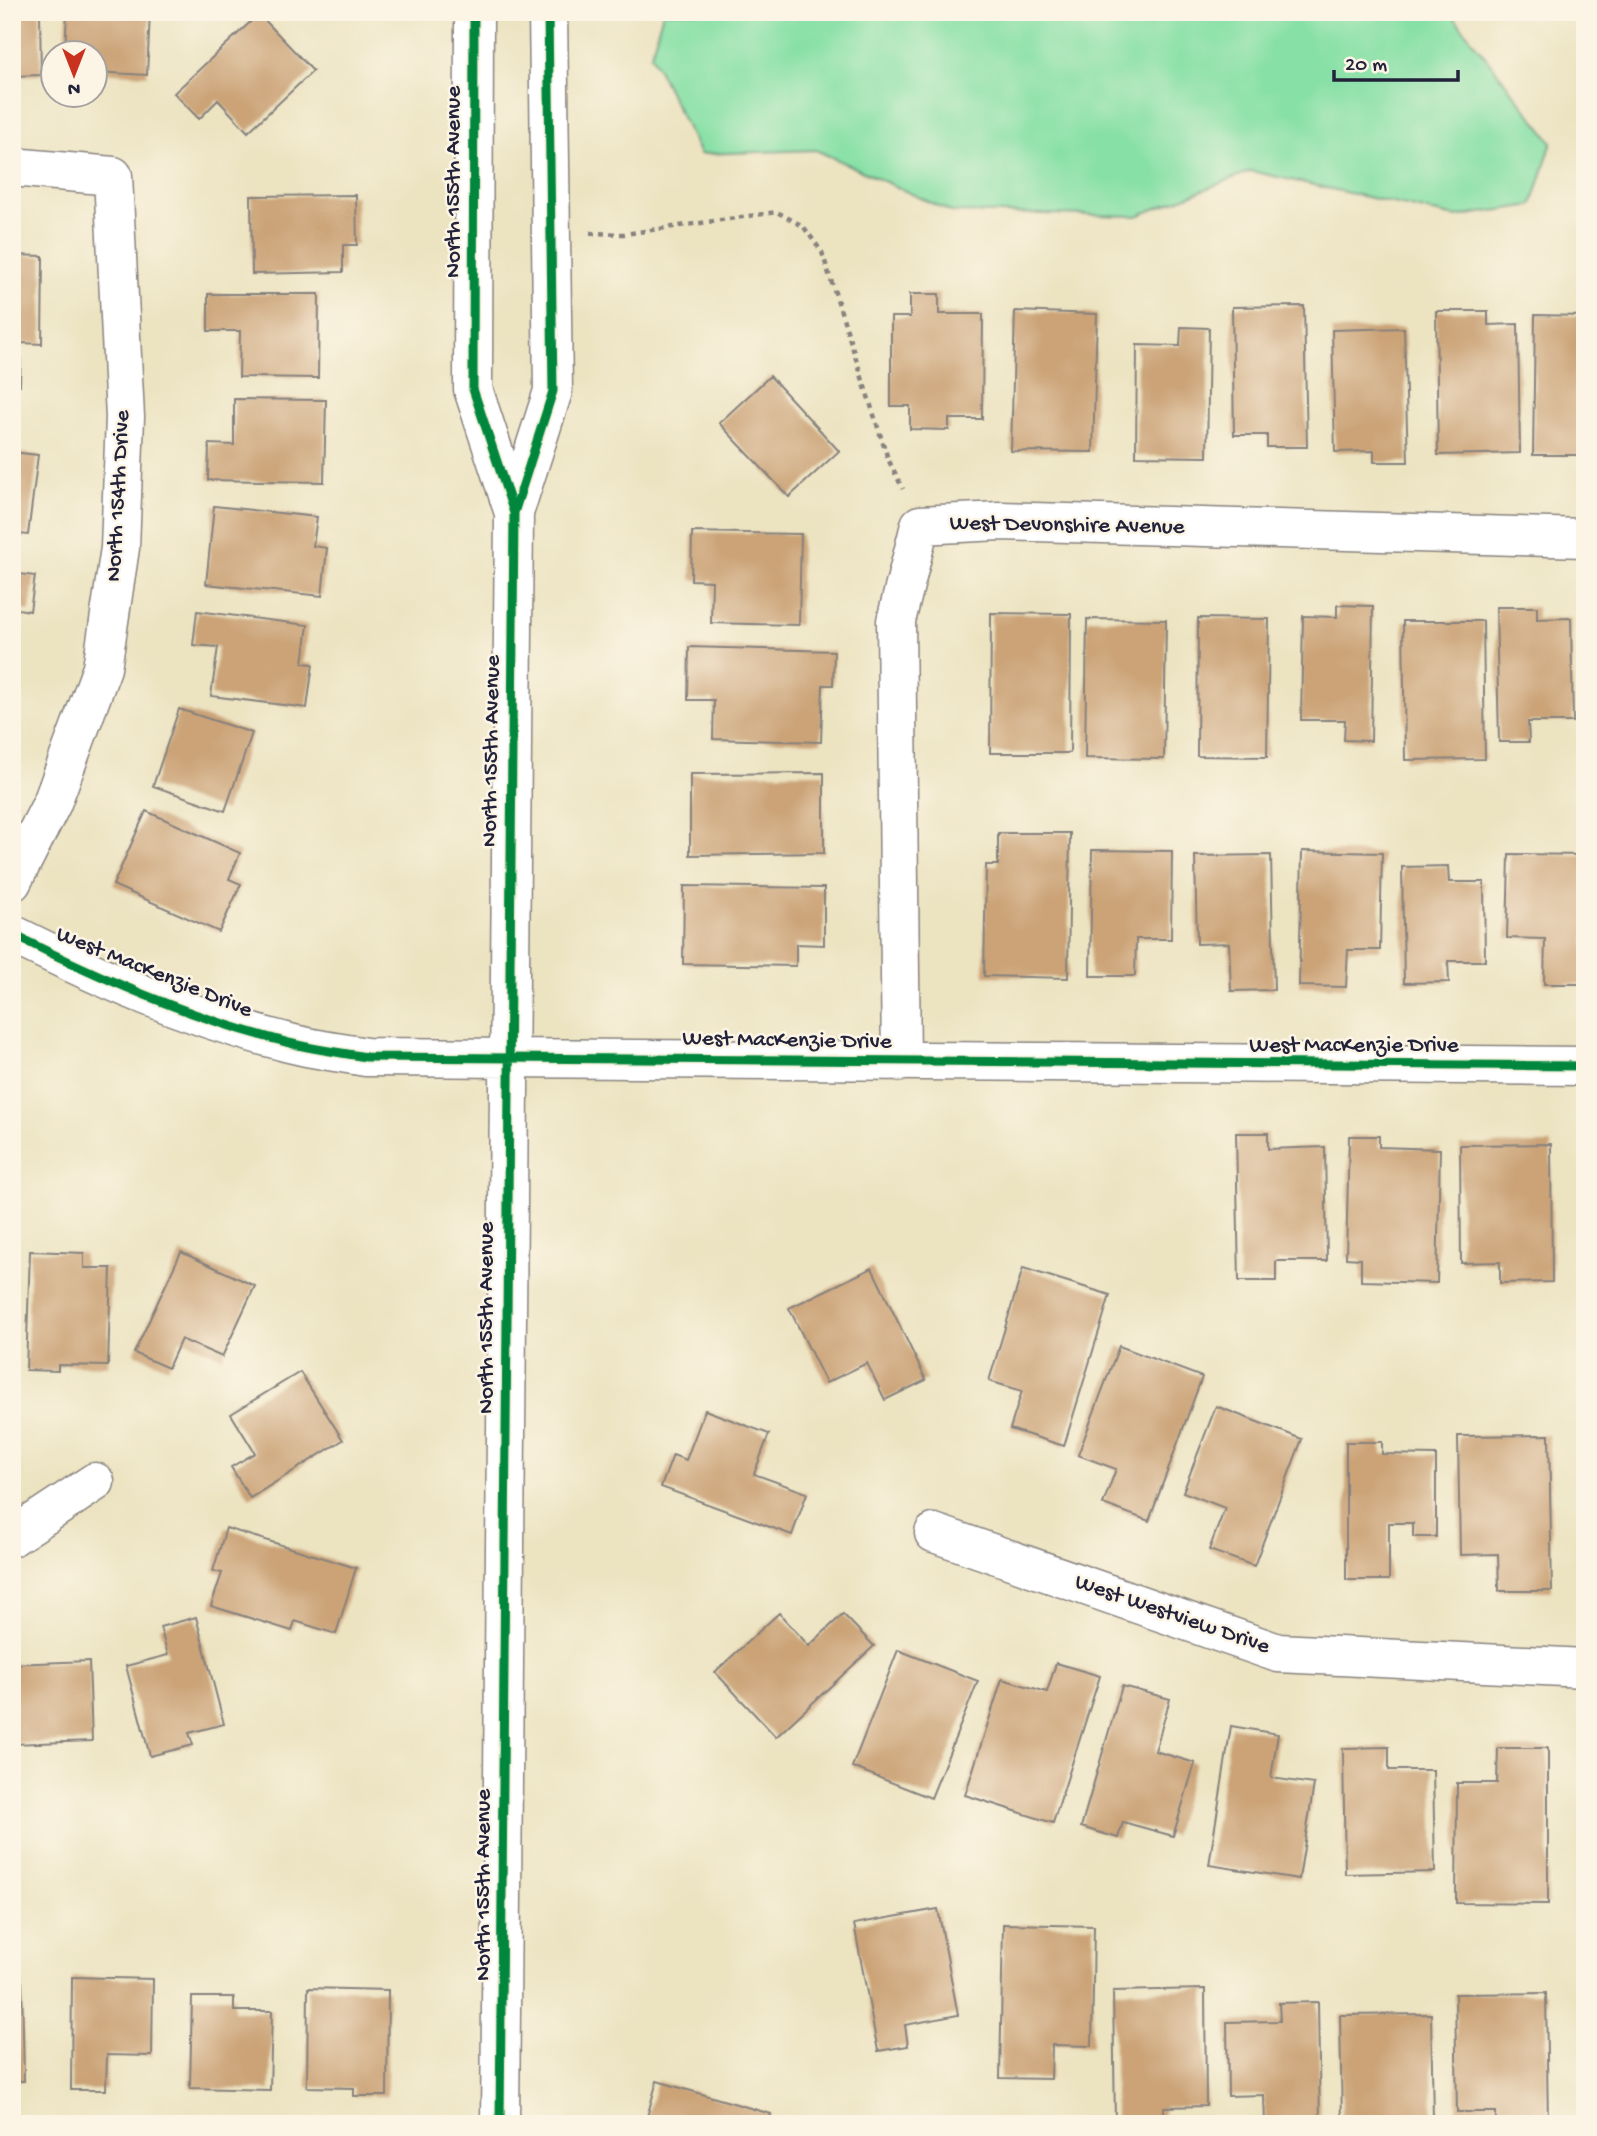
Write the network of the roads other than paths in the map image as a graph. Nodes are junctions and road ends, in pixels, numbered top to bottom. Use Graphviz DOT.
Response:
graph roads {
  1 [pos="474,12"];
  2 [pos="548,12"];
  3 [pos="12,167"];
  4 [pos="514,513"];
  5 [pos="1585,538"];
  6 [pos="12,882"];
  7 [pos="12,934"];
  8 [pos="508,1058"];
  9 [pos="901,1062"];
  10 [pos="1585,1066"];
  11 [pos="95,1482"];
  12 [pos="934,1533"];
  13 [pos="12,1538"];
  14 [pos="1585,1668"];
  15 [pos="500,2124"];
  1 -- 4 [label="street, North 155th Avenue"];
  2 -- 4 [label="street, North 155th Avenue"];
  3 -- 6 [label="street, North 154th Drive"];
  4 -- 8 [label="street, North 155th Avenue"];
  5 -- 9 [label="street, West Devonshire Avenue"];
  7 -- 8 [label="street, West MacKenzie Drive"];
  8 -- 9 [label="street, West MacKenzie Drive"];
  8 -- 15 [label="street, North 155th Avenue"];
  9 -- 10 [label="street, West MacKenzie Drive"];
  11 -- 13 [label="street"];
  12 -- 14 [label="street, West Westview Drive"];
}
